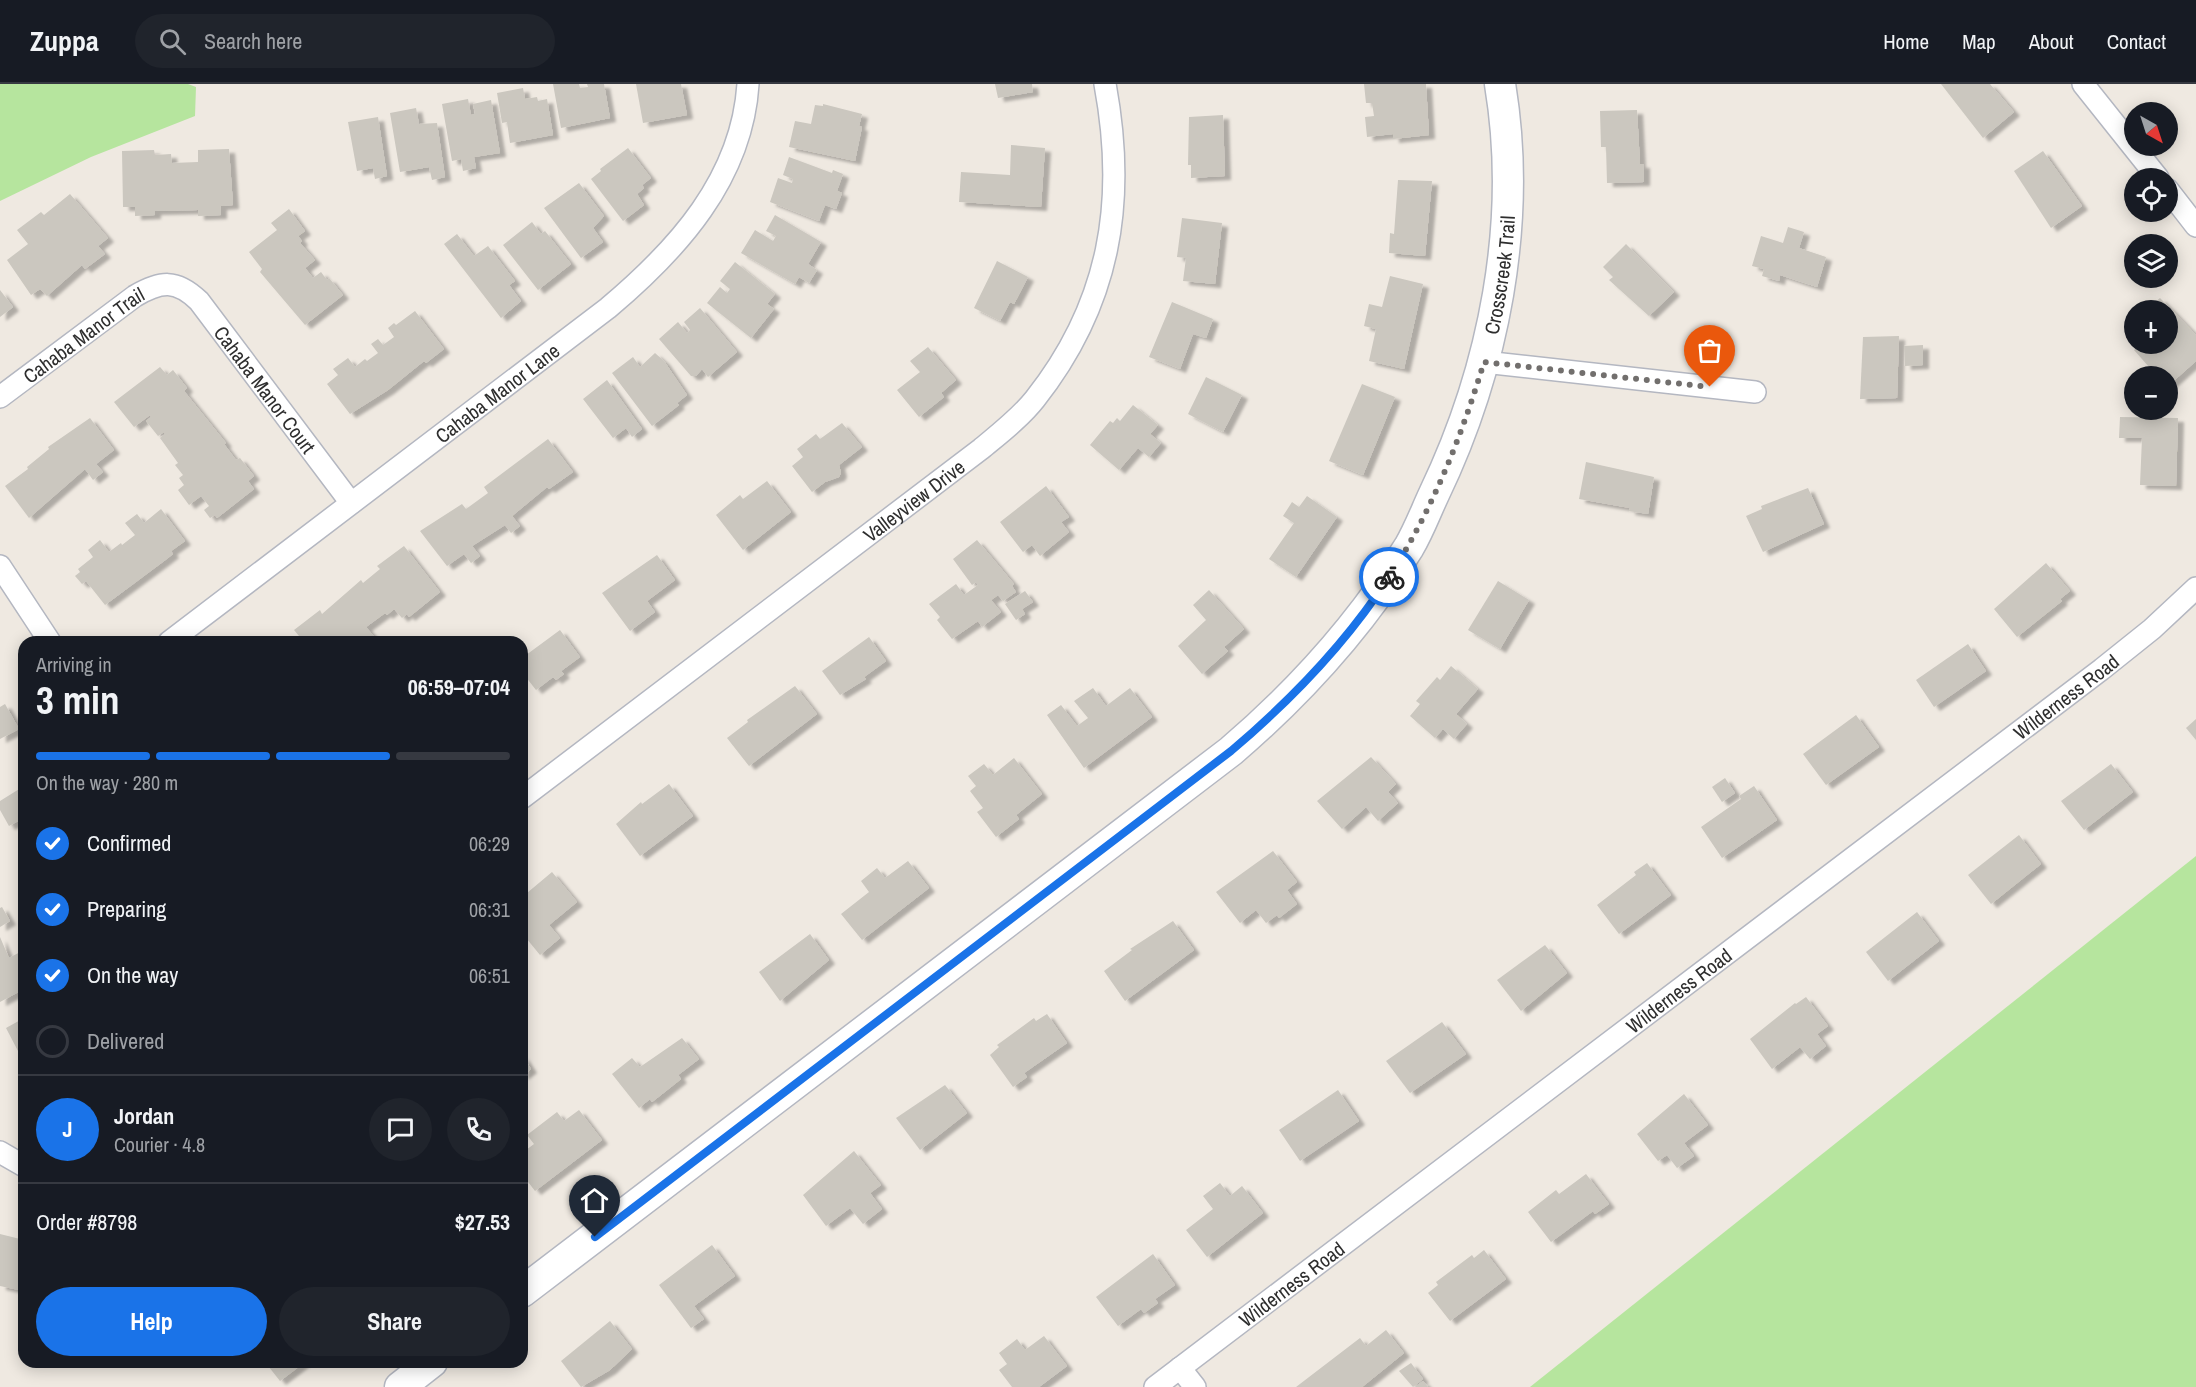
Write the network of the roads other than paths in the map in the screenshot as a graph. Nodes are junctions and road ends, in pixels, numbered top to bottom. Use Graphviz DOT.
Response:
graph roads {
  1 [pos="748,84"];
  2 [pos="1105,84"];
  3 [pos="1500,84"];
  4 [pos="2083,84"];
  5 [pos="2150,168"];
  6 [pos="2178,203"];
  7 [pos="2196,226"];
  8 [pos="172,285"];
  9 [pos="1484,362"];
  10 [pos="1755,392"];
  11 [pos="0,397"];
  12 [pos="351,503"];
  13 [pos="0,566"];
  14 [pos="2196,588"];
  15 [pos="46,636"];
  16 [pos="177,636"];
  17 [pos="528,793"];
  18 [pos="0,1152"];
  19 [pos="18,1162"];
  20 [pos="528,1287"];
  21 [pos="424,1368"];
  22 [pos="1180,1368"];
  23 [pos="400,1387"];
  24 [pos="1155,1387"];
  25 [pos="1195,1387"];
  1 -- 12 [label="street, Cahaba Manor Lane"];
  2 -- 17 [label="street, Valleyview Drive"];
  3 -- 9 [label="street, Crosscreek Trail"];
  4 -- 5 [label="street"];
  6 -- 7 [label="street"];
  8 -- 11 [label="street, Cahaba Manor Trail"];
  8 -- 12 [label="street, Cahaba Manor Court"];
  9 -- 10 [label="street"];
  9 -- 20 [label="street, Crosscreek Trail"];
  12 -- 16 [label="street, Cahaba Manor Lane"];
  13 -- 15 [label="street"];
  14 -- 22 [label="street, Wilderness Road"];
  18 -- 19 [label="street"];
  21 -- 23 [label="street"];
  22 -- 24 [label="street, Wilderness Road"];
  22 -- 25 [label="street"];
}
